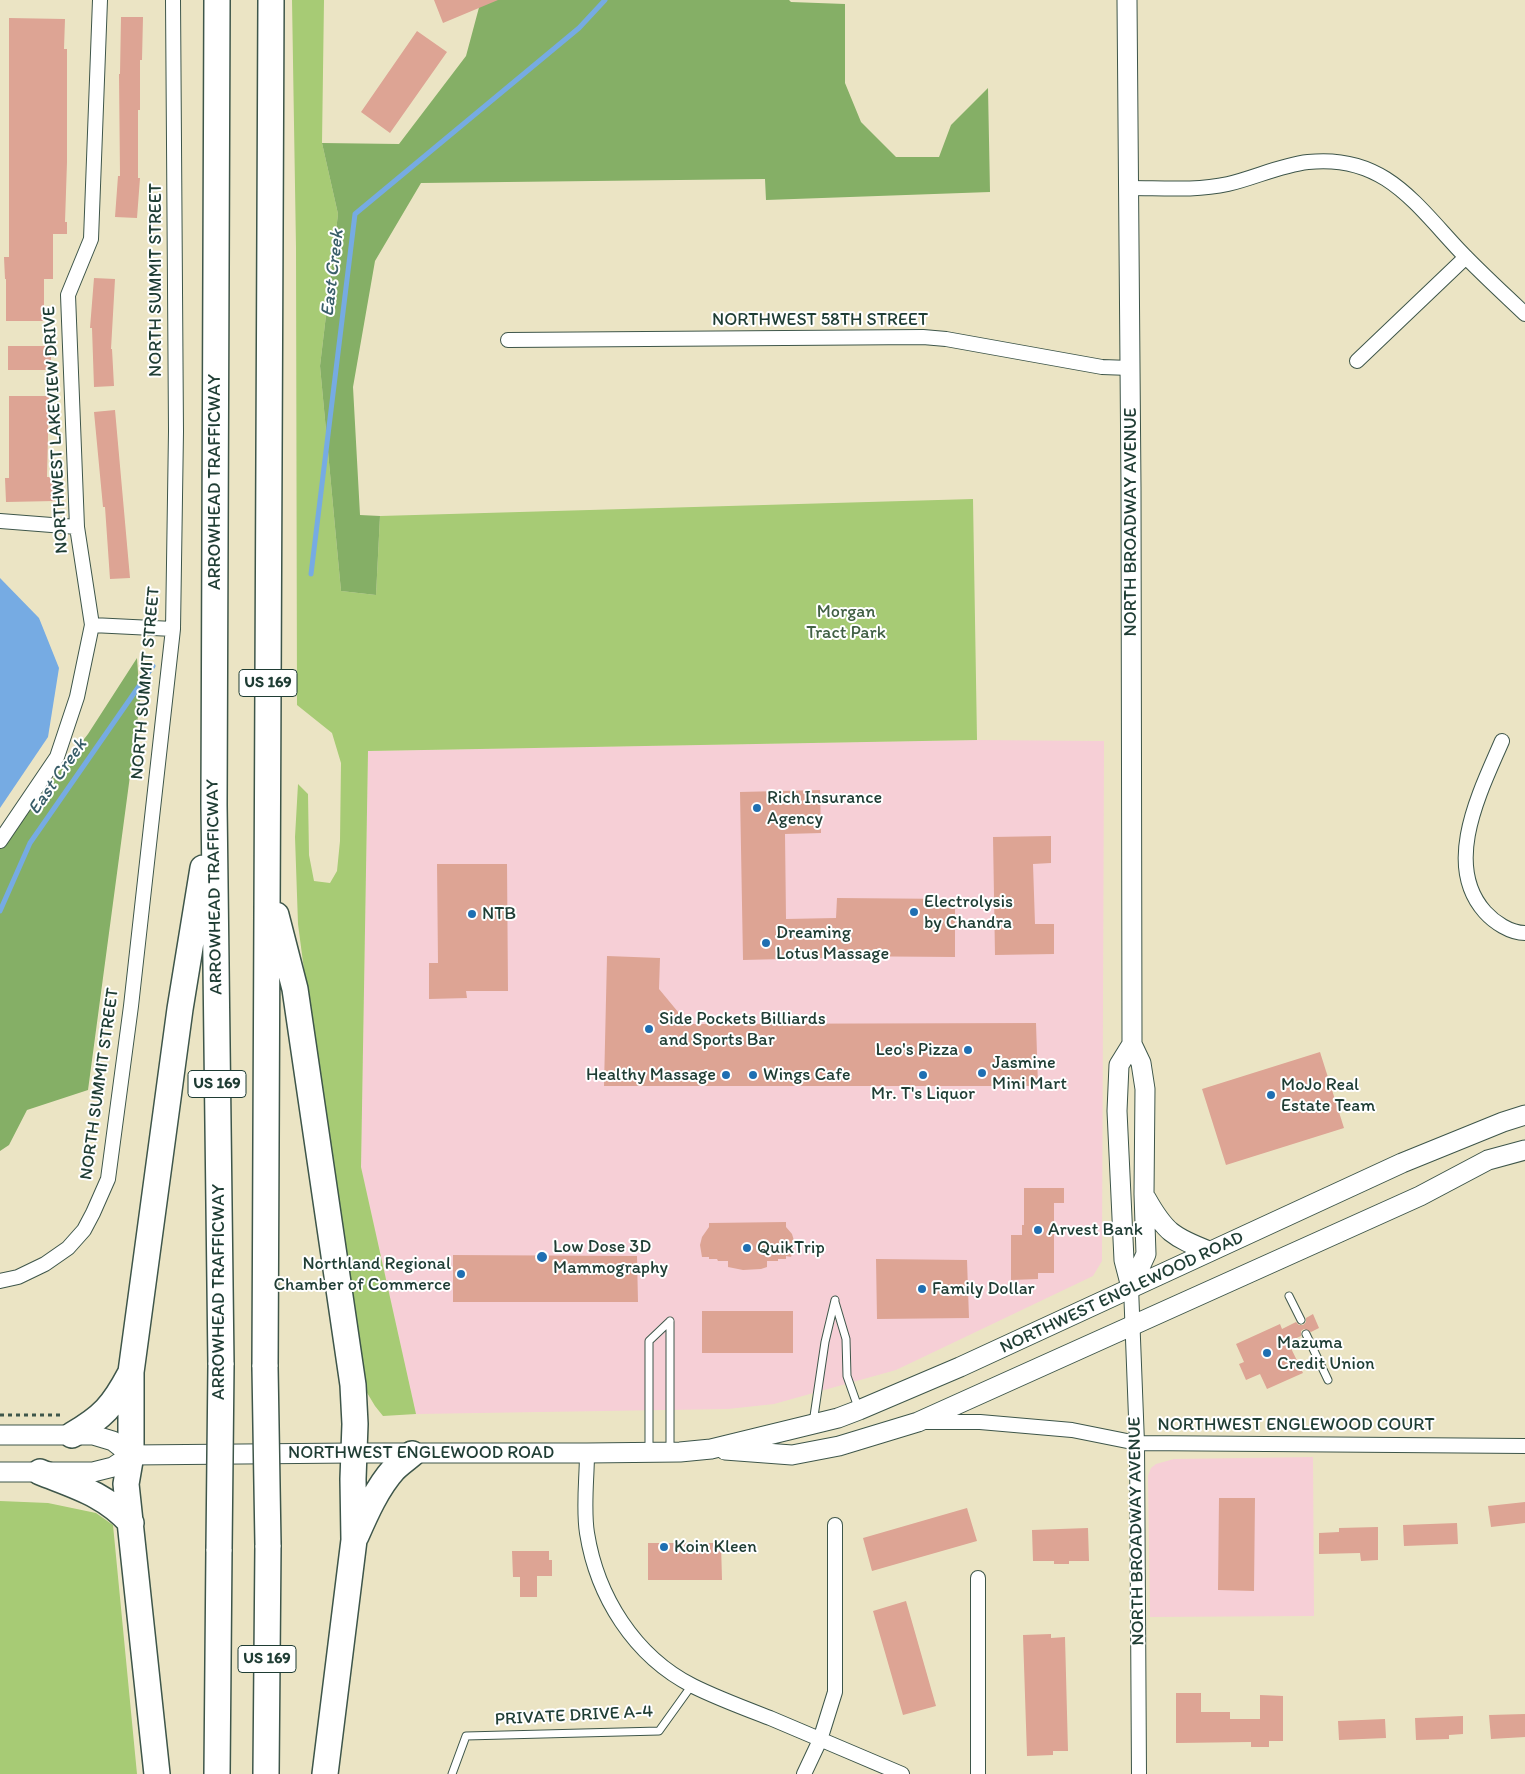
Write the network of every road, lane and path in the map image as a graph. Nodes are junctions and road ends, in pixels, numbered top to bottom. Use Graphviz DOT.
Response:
graph roads {
  1 [pos="100,0"];
  2 [pos="173,0"];
  3 [pos="217,0"];
  4 [pos="271,0"];
  5 [pos="1127,0"];
  6 [pos="1130,188"];
  7 [pos="1466,257"];
  8 [pos="1525,314"];
  9 [pos="508,340"];
  10 [pos="1357,361"];
  11 [pos="1130,368"];
  12 [pos="0,521"];
  13 [pos="77,526"];
  14 [pos="92,625"];
  15 [pos="173,629"];
  16 [pos="1502,741"];
  17 [pos="214,804"];
  18 [pos="0,841"];
  19 [pos="268,881"];
  20 [pos="1525,933"];
  21 [pos="1132,1044"];
  22 [pos="1525,1115"];
  23 [pos="1525,1150"];
  24 [pos="1144,1194"];
  25 [pos="1209,1251"];
  26 [pos="0,1281"];
  27 [pos="1131,1287"];
  28 [pos="1289,1296"];
  29 [pos="1301,1320"];
  30 [pos="1132,1325"];
  31 [pos="1306,1334"];
  32 [pos="131,1372"];
  33 [pos="1328,1380"];
  34 [pos="859,1410"];
  35 [pos="0,1415"];
  36 [pos="918,1422"];
  37 [pos="813,1424"];
  38 [pos="69,1425"];
  39 [pos="0,1435"];
  40 [pos="1137,1443"];
  41 [pos="1525,1446"];
  42 [pos="711,1449"];
  43 [pos="649,1452"];
  44 [pos="670,1452"];
  45 [pos="353,1453"];
  46 [pos="587,1453"];
  47 [pos="412,1454"];
  48 [pos="131,1455"];
  49 [pos="0,1472"];
  50 [pos="40,1472"];
  51 [pos="131,1523"];
  52 [pos="835,1524"];
  53 [pos="354,1540"];
  54 [pos="978,1578"];
  55 [pos="692,1686"];
  56 [pos="820,1740"];
  57 [pos="156,1774"];
  58 [pos="217,1774"];
  59 [pos="266,1774"];
  60 [pos="325,1774"];
  61 [pos="452,1774"];
  62 [pos="804,1774"];
  63 [pos="902,1774"];
  64 [pos="978,1774"];
  65 [pos="1140,1774"];
  1 -- 13 [label="street, NORTHWEST LAKEVIEW DRIVE"];
  2 -- 15 [label="street, NORTH SUMMIT STREET"];
  3 -- 17 [label="highway, ARROWHEAD TRAFFICWAY / US 169"];
  4 -- 19 [label="highway, US 169"];
  5 -- 6 [label="main road, NORTH BROADWAY AVENUE"];
  6 -- 7 [label="street"];
  6 -- 11 [label="main road, NORTH BROADWAY AVENUE"];
  7 -- 8 [label="street"];
  7 -- 10 [label="street"];
  9 -- 11 [label="street, NORTHWEST 58TH STREET"];
  11 -- 21 [label="main road, NORTH BROADWAY AVENUE"];
  12 -- 13 [label="street"];
  13 -- 14 [label="street, NORTHWEST LAKEVIEW DRIVE"];
  14 -- 15 [label="street"];
  14 -- 18 [label="street, NORTHWEST LAKEVIEW DRIVE"];
  15 -- 26 [label="street, NORTH SUMMIT STREET"];
  16 -- 20 [label="street"];
  17 -- 32 [label="highway"];
  17 -- 58 [label="highway, ARROWHEAD TRAFFICWAY / US 169, bridge"];
  19 -- 45 [label="highway"];
  19 -- 59 [label="highway, US 169, bridge"];
  21 -- 24 [label="main road, NORTH BROADWAY AVENUE"];
  21 -- 27 [label="main road, NORTH BROADWAY AVENUE"];
  22 -- 25 [label="main road, NORTHWEST ENGLEWOOD ROAD"];
  23 -- 30 [label="main road, NORTHWEST ENGLEWOOD ROAD"];
  24 -- 25 [label="main road"];
  24 -- 27 [label="main road, NORTH BROADWAY AVENUE"];
  25 -- 27 [label="main road, NORTHWEST ENGLEWOOD ROAD"];
  27 -- 30 [label="street, NORTH BROADWAY AVENUE"];
  27 -- 34 [label="main road, NORTHWEST ENGLEWOOD ROAD"];
  28 -- 29 [label="lane"];
  30 -- 36 [label="main road, NORTHWEST ENGLEWOOD ROAD"];
  30 -- 40 [label="street, NORTH BROADWAY AVENUE"];
  31 -- 33 [label="lane"];
  32 -- 38 [label="highway"];
  32 -- 48 [label="highway"];
  34 -- 37 [label="main road, NORTHWEST ENGLEWOOD ROAD"];
  34 -- 37 [label="lane"];
  35 -- 38 [label="path"];
  36 -- 40 [label="street, NORTHWEST ENGLEWOOD COURT"];
  36 -- 42 [label="main road, NORTHWEST ENGLEWOOD ROAD"];
  37 -- 42 [label="main road, NORTHWEST ENGLEWOOD ROAD"];
  38 -- 39 [label="main road"];
  38 -- 48 [label="main road"];
  40 -- 41 [label="street, NORTHWEST ENGLEWOOD COURT"];
  40 -- 65 [label="street, NORTH BROADWAY AVENUE"];
  42 -- 44 [label="main road, NORTHWEST ENGLEWOOD ROAD"];
  43 -- 44 [label="main road, NORTHWEST ENGLEWOOD ROAD"];
  43 -- 44 [label="lane"];
  43 -- 46 [label="main road, NORTHWEST ENGLEWOOD ROAD"];
  45 -- 47 [label="main road, NORTHWEST ENGLEWOOD ROAD"];
  45 -- 48 [label="main road, NORTHWEST ENGLEWOOD ROAD"];
  45 -- 53 [label="highway"];
  46 -- 47 [label="main road, NORTHWEST ENGLEWOOD ROAD"];
  46 -- 55 [label="street"];
  47 -- 53 [label="highway"];
  48 -- 50 [label="main road"];
  48 -- 51 [label="highway"];
  49 -- 50 [label="main road"];
  50 -- 51 [label="highway"];
  51 -- 57 [label="highway"];
  52 -- 56 [label="street"];
  53 -- 60 [label="highway"];
  54 -- 64 [label="street"];
  55 -- 56 [label="street"];
  55 -- 61 [label="lane, PRIVATE DRIVE A-4"];
  56 -- 62 [label="street"];
  56 -- 63 [label="street"];
}
